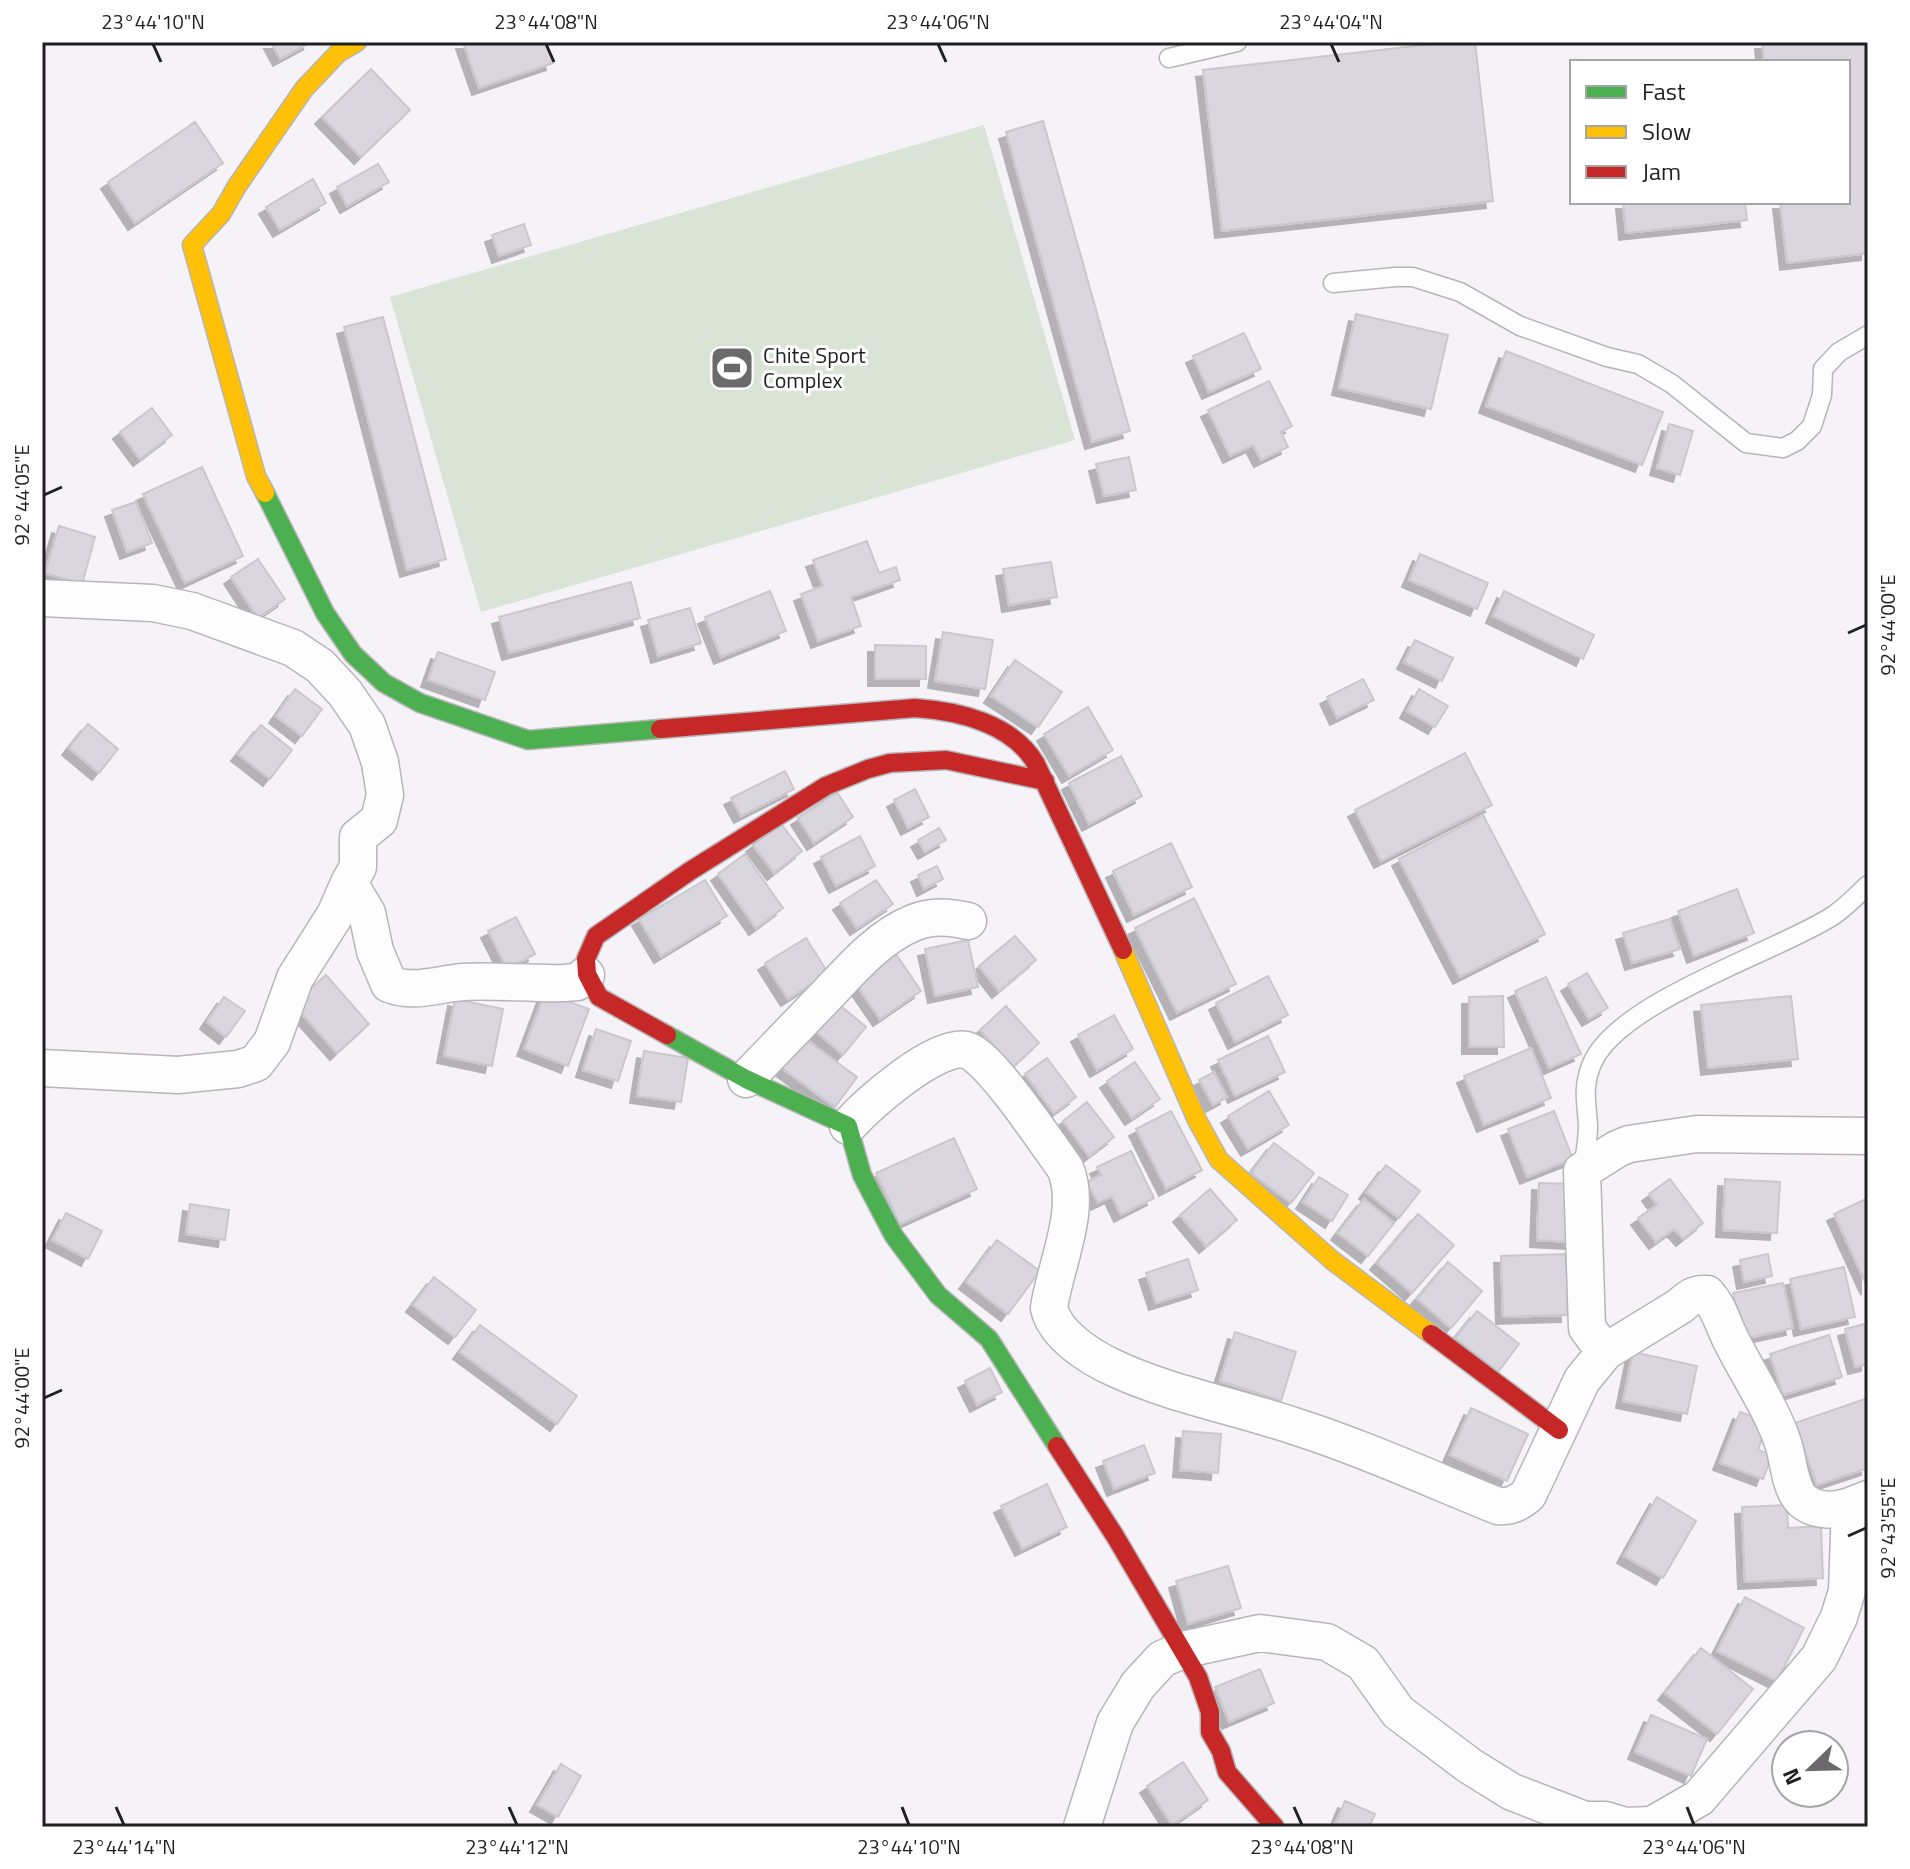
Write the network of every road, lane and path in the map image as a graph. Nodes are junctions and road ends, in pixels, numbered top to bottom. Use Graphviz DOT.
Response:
graph roads {
  1 [pos="357,42"];
  2 [pos="1237,42"];
  3 [pos="1169,58"];
  4 [pos="1333,283"];
  5 [pos="1868,335"];
  6 [pos="42,598"];
  7 [pos="1045,781"];
  8 [pos="349,883"];
  9 [pos="1868,885"];
  10 [pos="968,921"];
  11 [pos="586,975"];
  12 [pos="42,1068"];
  13 [pos="746,1079"];
  14 [pos="848,1126"];
  15 [pos="1868,1136"];
  16 [pos="1582,1171"];
  17 [pos="1605,1352"];
  18 [pos="1559,1430"];
  19 [pos="1859,1503"];
  20 [pos="1182,1650"];
  21 [pos="1082,1827"];
  22 [pos="1275,1827"];
  1 -- 7 [label="street"];
  2 -- 3 [label="lane"];
  4 -- 5 [label="lane"];
  6 -- 8 [label="street"];
  7 -- 11 [label="street"];
  7 -- 18 [label="street"];
  8 -- 11 [label="street"];
  8 -- 12 [label="street"];
  9 -- 16 [label="lane"];
  10 -- 13 [label="street"];
  11 -- 13 [label="street"];
  13 -- 14 [label="street"];
  14 -- 18 [label="street"];
  14 -- 20 [label="street"];
  15 -- 16 [label="street"];
  16 -- 17 [label="street"];
  17 -- 18 [label="street"];
  17 -- 19 [label="street"];
  19 -- 20 [label="street"];
  20 -- 21 [label="street"];
  20 -- 22 [label="street"];
}
